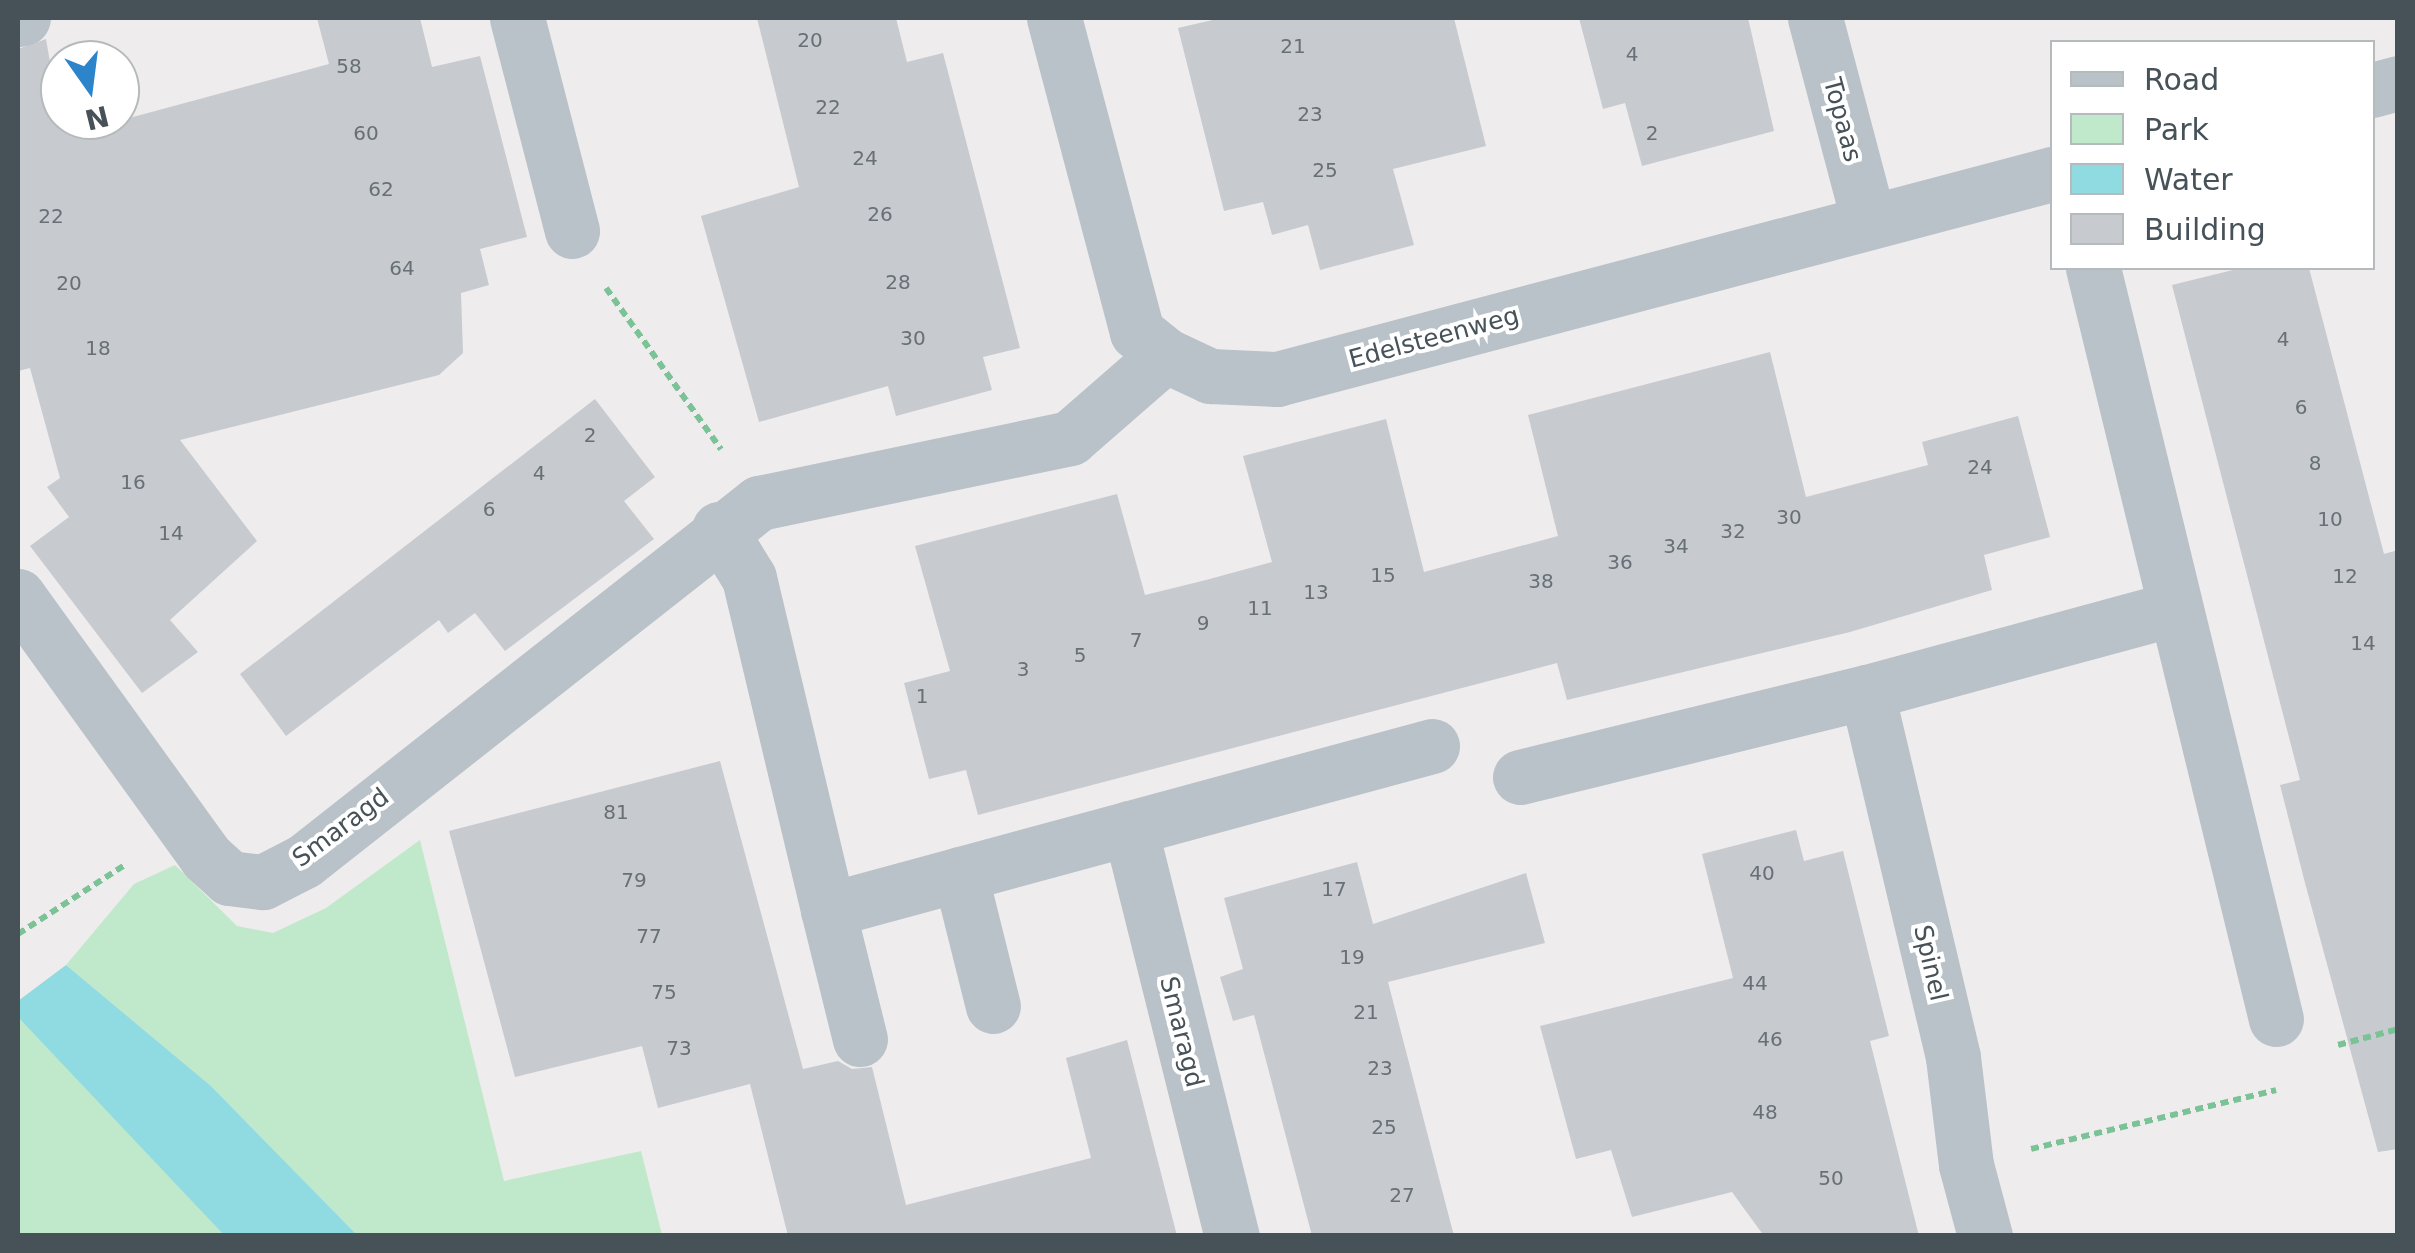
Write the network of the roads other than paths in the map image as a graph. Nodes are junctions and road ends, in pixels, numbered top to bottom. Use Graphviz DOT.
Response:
graph roads {
  1 [pos="517,18"];
  2 [pos="1054,18"];
  3 [pos="1815,18"];
  4 [pos="2050,175"];
  5 [pos="1869,222"];
  6 [pos="572,231"];
  7 [pos="2094,270"];
  8 [pos="1165,355"];
  9 [pos="739,516"];
  10 [pos="18,596"];
  11 [pos="2172,610"];
  12 [pos="1866,692"];
  13 [pos="1432,746"];
  14 [pos="1520,777"];
  15 [pos="1130,828"];
  16 [pos="960,874"];
  17 [pos="828,910"];
  18 [pos="993,1006"];
  19 [pos="2276,1019"];
  20 [pos="860,1039"];
  21 [pos="1232,1236"];
  22 [pos="1984,1236"];
  1 -- 6 [label="street"];
  2 -- 8 [label="street, Edelsteenweg"];
  3 -- 5 [label="street, Topaas"];
  4 -- 5 [label="street, Edelsteenweg"];
  5 -- 8 [label="street, Edelsteenweg"];
  7 -- 11 [label="street"];
  8 -- 9 [label="street, Smaragd"];
  9 -- 10 [label="street, Smaragd"];
  9 -- 17 [label="street"];
  11 -- 12 [label="street"];
  11 -- 19 [label="street"];
  12 -- 14 [label="street"];
  12 -- 22 [label="street, Spinel"];
  13 -- 15 [label="street"];
  15 -- 16 [label="street"];
  15 -- 21 [label="street, Smaragd"];
  16 -- 17 [label="street"];
  16 -- 18 [label="street"];
  17 -- 20 [label="street"];
}
